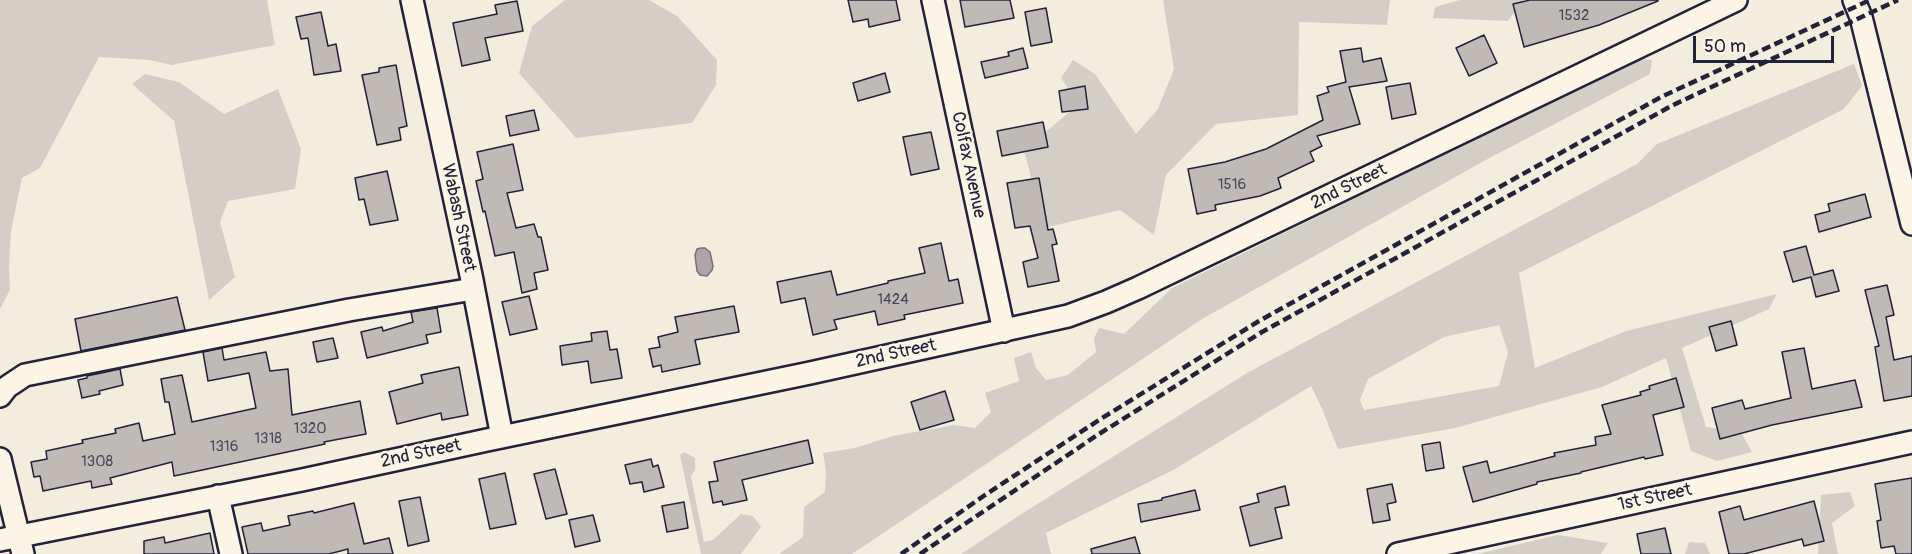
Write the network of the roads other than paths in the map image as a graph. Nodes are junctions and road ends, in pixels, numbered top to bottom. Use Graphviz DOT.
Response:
graph roads {
  1 [pos="412,0"];
  2 [pos="933,0"];
  3 [pos="1736,0"];
  4 [pos="1854,0"];
  5 [pos="1912,224"];
  6 [pos="473,289"];
  7 [pos="1004,331"];
  8 [pos="0,396"];
  9 [pos="502,437"];
  10 [pos="1912,442"];
  11 [pos="0,459"];
  12 [pos="218,496"];
  13 [pos="14,543"];
  14 [pos="231,554"];
  15 [pos="1398,554"];
  1 -- 6 [label="street, Wabash Street"];
  2 -- 7 [label="street, Colfax Avenue"];
  3 -- 7 [label="street, 2nd Street"];
  4 -- 5 [label="street"];
  6 -- 8 [label="street"];
  6 -- 9 [label="street, Wabash Street"];
  7 -- 9 [label="street, 2nd Street"];
  9 -- 12 [label="street, 2nd Street"];
  10 -- 15 [label="street, 1st Street"];
  11 -- 13 [label="street"];
  12 -- 13 [label="street, 2nd Street"];
  12 -- 14 [label="street"];
}
